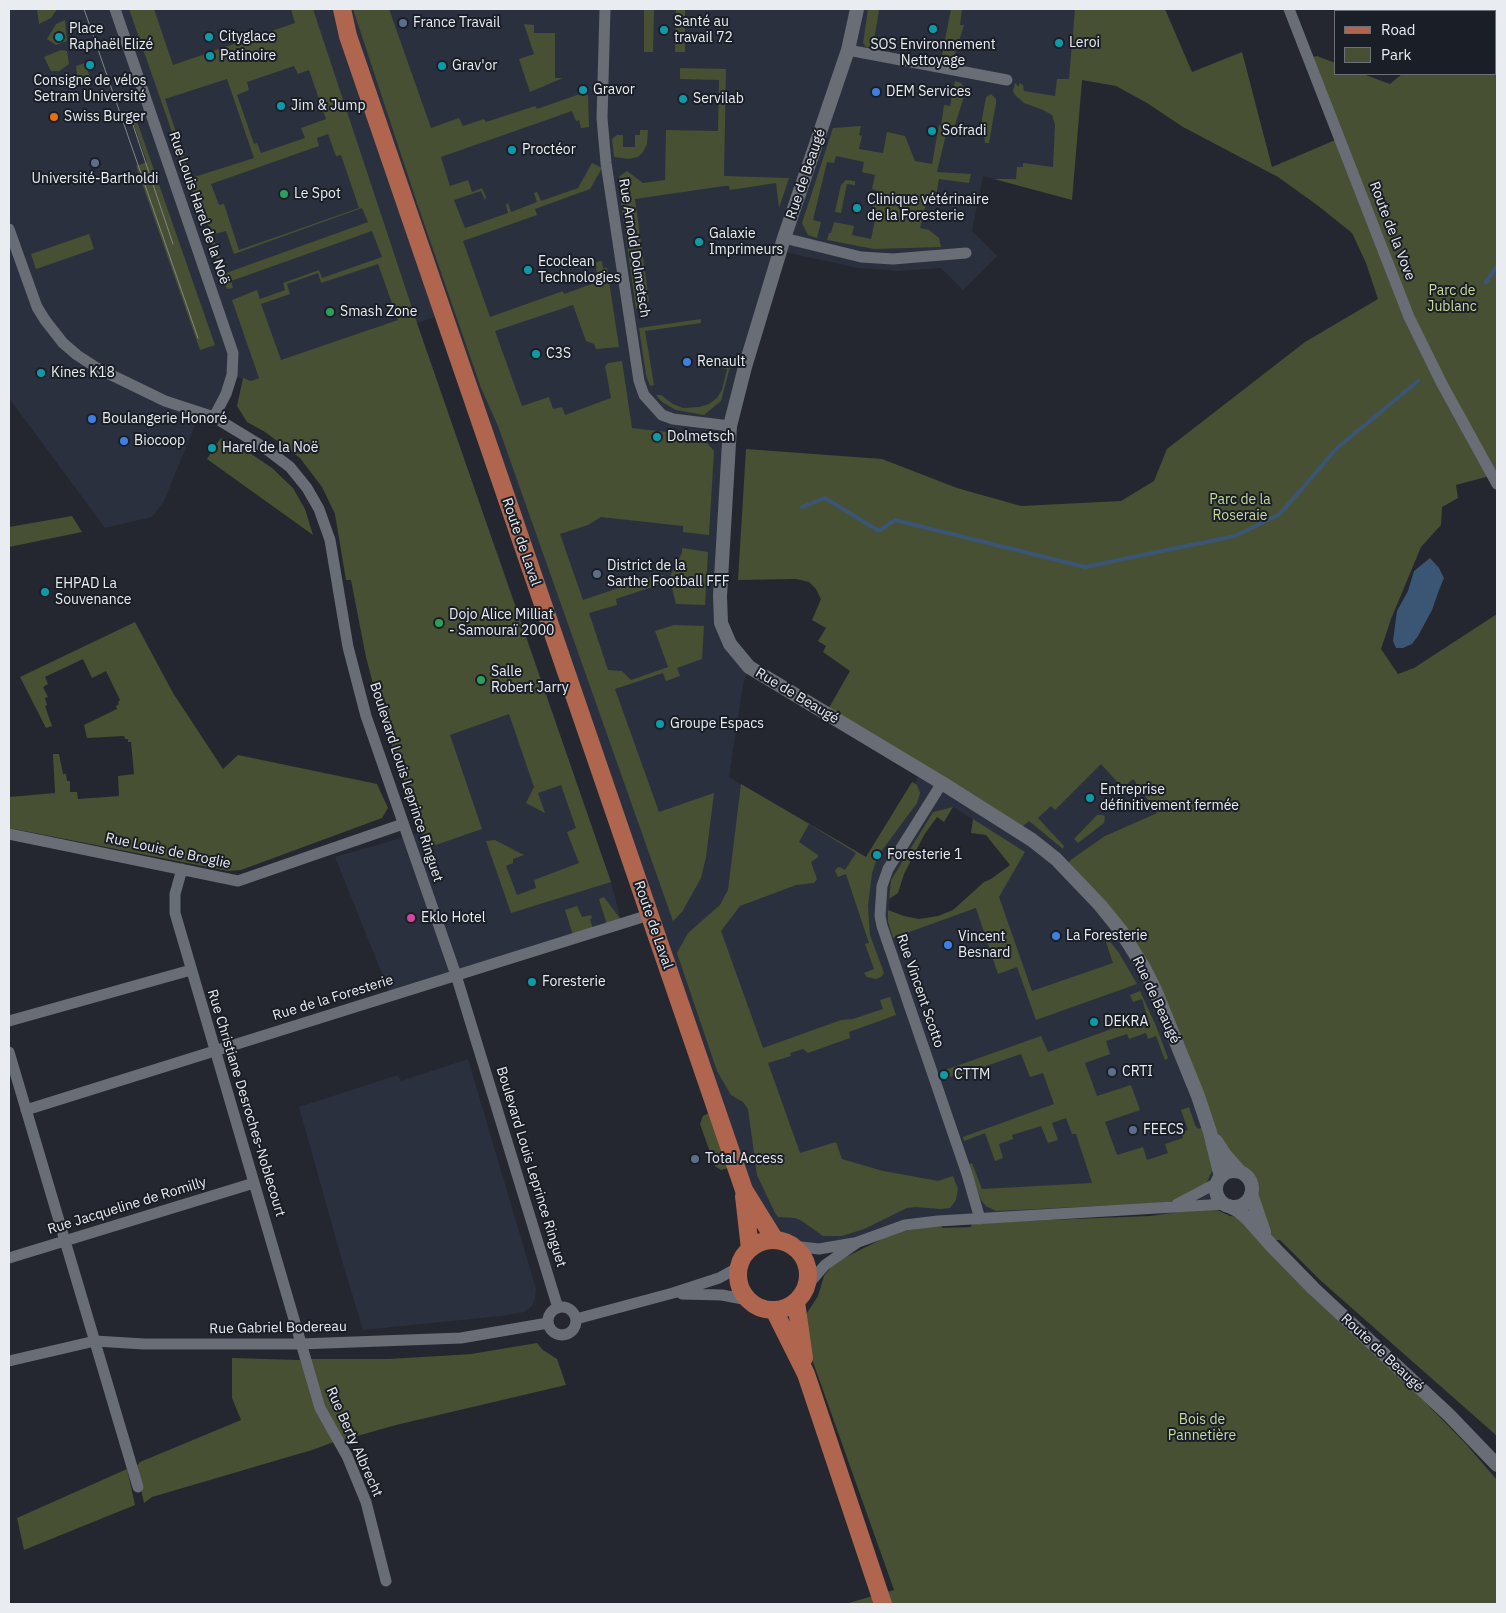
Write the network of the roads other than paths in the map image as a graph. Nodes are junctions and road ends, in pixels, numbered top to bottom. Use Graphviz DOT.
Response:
graph roads {
  1 [pos="115,9"];
  2 [pos="335,9"];
  3 [pos="342,9"];
  4 [pos="605,9"];
  5 [pos="856,9"];
  6 [pos="1289,9"];
  7 [pos="348,36"];
  8 [pos="848,50"];
  9 [pos="1007,80"];
  10 [pos="9,229"];
  11 [pos="784,238"];
  12 [pos="966,253"];
  13 [pos="214,418"];
  14 [pos="730,426"];
  15 [pos="1497,484"];
  16 [pos="942,782"];
  17 [pos="403,824"];
  18 [pos="9,834"];
  19 [pos="182,869"];
  20 [pos="649,915"];
  21 [pos="191,970"];
  22 [pos="456,975"];
  23 [pos="9,1021"];
  24 [pos="215,1051"];
  25 [pos="9,1052"];
  26 [pos="26,1110"];
  27 [pos="1210,1132"];
  28 [pos="1240,1172"];
  29 [pos="1219,1180"];
  30 [pos="254,1183"];
  31 [pos="744,1190"];
  32 [pos="1251,1194"];
  33 [pos="1227,1205"];
  34 [pos="1169,1208"];
  35 [pos="980,1219"];
  36 [pos="775,1240"];
  37 [pos="1267,1240"];
  38 [pos="65,1241"];
  39 [pos="858,1242"];
  40 [pos="792,1246"];
  41 [pos="750,1249"];
  42 [pos="9,1258"];
  43 [pos="739,1267"];
  44 [pos="673,1293"];
  45 [pos="801,1294"];
  46 [pos="748,1300"];
  47 [pos="558,1308"];
  48 [pos="774,1310"];
  49 [pos="576,1319"];
  50 [pos="548,1323"];
  51 [pos="94,1342"];
  52 [pos="300,1344"];
  53 [pos="9,1361"];
  54 [pos="806,1374"];
  55 [pos="1497,1465"];
  56 [pos="138,1487"];
  57 [pos="386,1582"];
  58 [pos="883,1604"];
  1 -- 13 [label="street, Rue Louis Harel de la Noë"];
  2 -- 7 [label="main road, Route de Laval"];
  3 -- 7 [label="main road, Route de Laval"];
  4 -- 14 [label="street, Rue Arnold Dolmetsch"];
  5 -- 8 [label="street, Rue de Beaugé"];
  6 -- 15 [label="street, Route de la Vove"];
  7 -- 20 [label="main road, Route de Laval"];
  8 -- 9 [label="street"];
  8 -- 11 [label="street, Rue de Beaugé"];
  10 -- 13 [label="street, Boulevard Louis Leprince Ringuet"];
  11 -- 12 [label="street"];
  11 -- 14 [label="street, Rue de Beaugé"];
  13 -- 17 [label="street, Boulevard Louis Leprince Ringuet"];
  14 -- 16 [label="street, Rue de Beaugé"];
  16 -- 27 [label="street, Rue de Beaugé"];
  16 -- 35 [label="street, Rue Vincent Scotto"];
  17 -- 19 [label="street, Rue Louis de Broglie"];
  17 -- 22 [label="street, Boulevard Louis Leprince Ringuet"];
  18 -- 19 [label="street, Rue Louis de Broglie"];
  19 -- 21 [label="street, Rue Christiane Desroches-Noblecourt"];
  20 -- 22 [label="street, Rue de la Foresterie"];
  20 -- 31 [label="main road, Route de Laval"];
  21 -- 23 [label="street"];
  21 -- 24 [label="street, Rue Christiane Desroches-Noblecourt"];
  22 -- 24 [label="street, Rue de la Foresterie"];
  22 -- 47 [label="street, Boulevard Louis Leprince Ringuet"];
  24 -- 26 [label="street, Rue de la Foresterie"];
  24 -- 30 [label="street, Rue Christiane Desroches-Noblecourt"];
  25 -- 26 [label="street"];
  26 -- 38 [label="street"];
  27 -- 28 [label="street, Rue de Beaugé"];
  27 -- 29 [label="street, Rue de Beaugé"];
  28 -- 29 [label="street"];
  28 -- 32 [label="street, Rue de Beaugé"];
  29 -- 33 [label="street, Rue de Beaugé"];
  29 -- 34 [label="street"];
  30 -- 38 [label="street, Rue Jacqueline de Romilly"];
  30 -- 52 [label="street, Rue Christiane Desroches-Noblecourt"];
  31 -- 36 [label="main road, Route de Laval"];
  31 -- 41 [label="main road, Route de Laval"];
  32 -- 33 [label="street"];
  32 -- 37 [label="street, Route de Beaugé"];
  33 -- 34 [label="street"];
  33 -- 37 [label="street, Route de Beaugé"];
  34 -- 35 [label="street"];
  35 -- 39 [label="street"];
  36 -- 40 [label="main road"];
  36 -- 41 [label="main road"];
  37 -- 55 [label="street, Route de Beaugé"];
  38 -- 42 [label="street, Rue Jacqueline de Romilly"];
  38 -- 51 [label="street"];
  39 -- 40 [label="street"];
  39 -- 45 [label="street"];
  40 -- 45 [label="main road"];
  41 -- 43 [label="main road"];
  43 -- 44 [label="street"];
  43 -- 46 [label="main road"];
  44 -- 46 [label="street"];
  44 -- 49 [label="street"];
  45 -- 48 [label="main road"];
  45 -- 54 [label="main road"];
  46 -- 48 [label="main road"];
  47 -- 49 [label="street"];
  47 -- 50 [label="street"];
  48 -- 54 [label="main road"];
  49 -- 50 [label="street"];
  50 -- 52 [label="street, Rue Gabriel Bodereau"];
  51 -- 52 [label="street, Rue Gabriel Bodereau"];
  51 -- 53 [label="street, Rue Gabriel Bodereau"];
  51 -- 56 [label="street"];
  52 -- 57 [label="street, Rue Berty Albrecht"];
  54 -- 58 [label="main road"];
}
